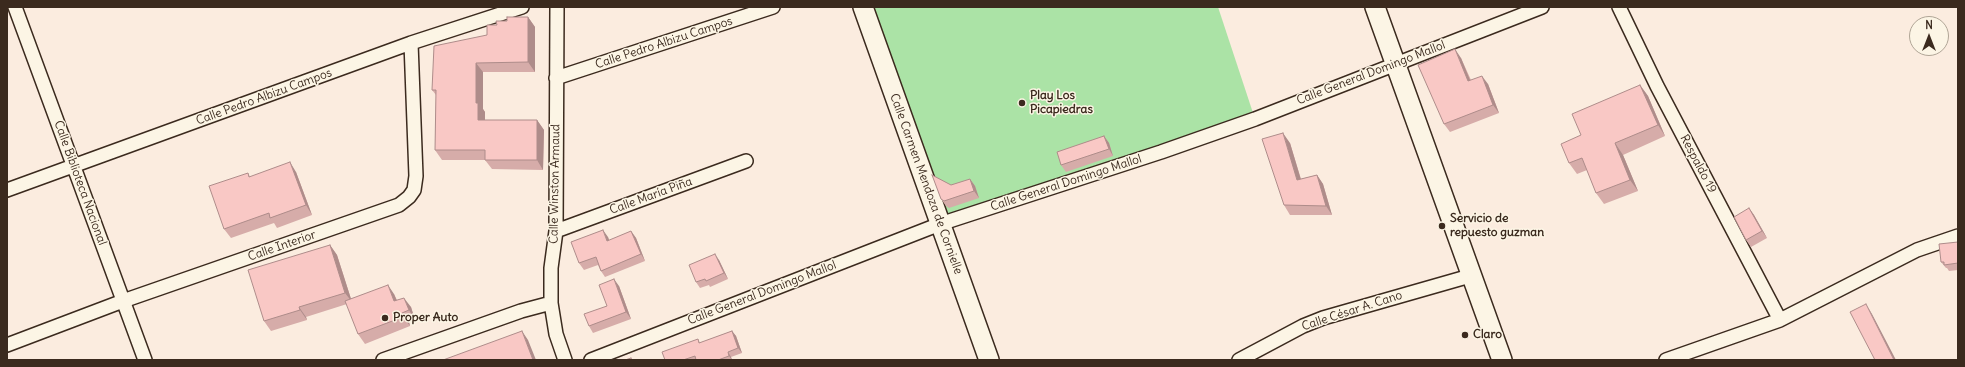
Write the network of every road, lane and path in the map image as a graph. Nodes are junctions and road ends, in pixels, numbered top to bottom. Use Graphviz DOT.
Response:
graph roads {
  1 [pos="15,7"];
  2 [pos="522,7"];
  3 [pos="557,7"];
  4 [pos="773,7"];
  5 [pos="863,7"];
  6 [pos="1375,7"];
  7 [pos="1542,7"];
  8 [pos="1619,7"];
  9 [pos="411,43"];
  10 [pos="1396,64"];
  11 [pos="556,78"];
  12 [pos="746,161"];
  13 [pos="74,166"];
  14 [pos="7,190"];
  15 [pos="940,224"];
  16 [pos="556,231"];
  17 [pos="1958,236"];
  18 [pos="1470,276"];
  19 [pos="123,301"];
  20 [pos="551,303"];
  21 [pos="1780,320"];
  22 [pos="7,344"];
  23 [pos="145,360"];
  24 [pos="383,360"];
  25 [pos="564,360"];
  26 [pos="590,360"];
  27 [pos="989,360"];
  28 [pos="1239,360"];
  29 [pos="1502,360"];
  30 [pos="1666,360"];
  1 -- 13 [label="street, Calle Biblioteca Nacional"];
  2 -- 9 [label="street, Calle Pedro Albizu Campos"];
  3 -- 11 [label="street, Calle Winston Armaud"];
  4 -- 11 [label="street, Calle Pedro Albizu Campos"];
  5 -- 15 [label="street, Calle Carmen Mendoza de Cornielle"];
  6 -- 10 [label="street"];
  7 -- 10 [label="street, Calle General Domingo Mallol"];
  8 -- 21 [label="street, Respaldo 19"];
  9 -- 13 [label="street, Calle Pedro Albizu Campos"];
  9 -- 19 [label="street, Calle Interior"];
  10 -- 15 [label="street, Calle General Domingo Mallol"];
  10 -- 18 [label="street"];
  11 -- 16 [label="street, Calle Winston Armaud"];
  12 -- 16 [label="street, Calle María Piña"];
  13 -- 14 [label="street, Calle Pedro Albizu Campos"];
  13 -- 19 [label="street, Calle Biblioteca Nacional"];
  15 -- 26 [label="street, Calle General Domingo Mallol"];
  15 -- 27 [label="street, Calle Carmen Mendoza de Cornielle"];
  16 -- 20 [label="street, Calle Winston Armaud"];
  17 -- 21 [label="street"];
  18 -- 28 [label="street, Calle César A. Cano"];
  18 -- 29 [label="street"];
  19 -- 22 [label="street, Calle Interior"];
  19 -- 23 [label="street, Calle Biblioteca Nacional"];
  20 -- 24 [label="street"];
  20 -- 25 [label="street, Calle Winston Armaud"];
  21 -- 30 [label="street"];
}
